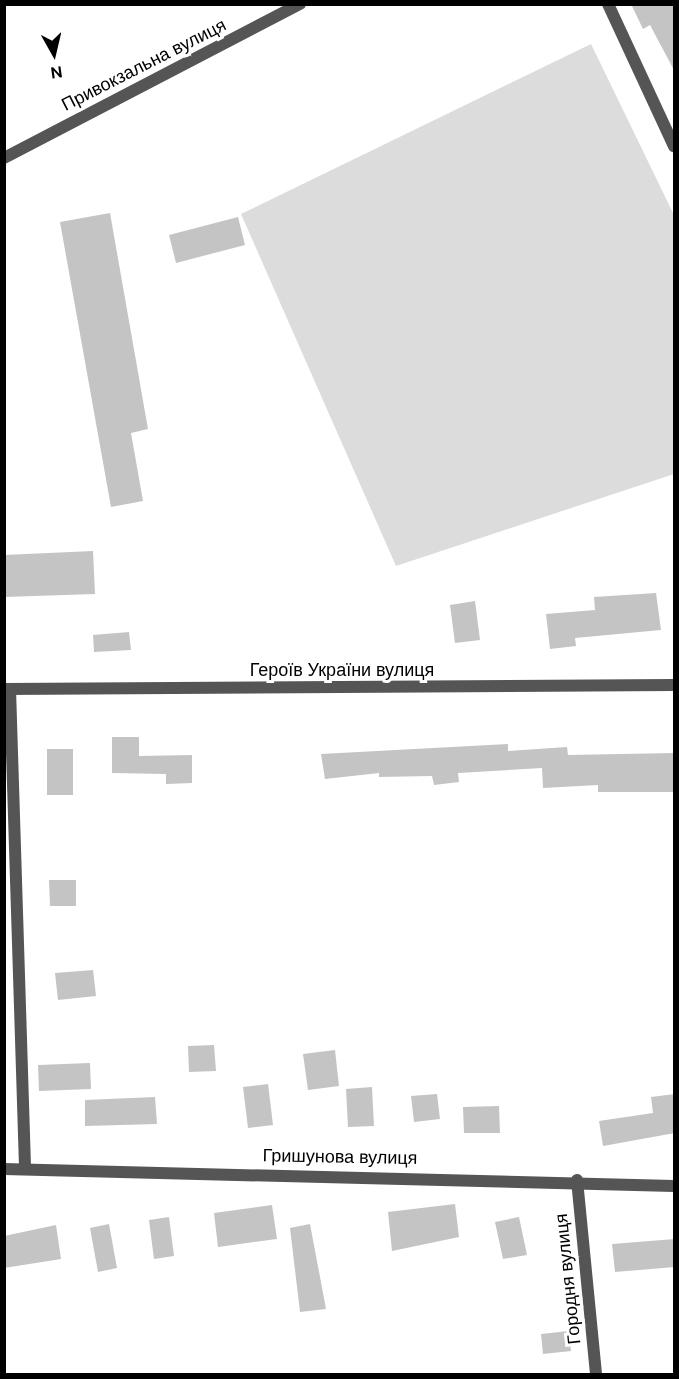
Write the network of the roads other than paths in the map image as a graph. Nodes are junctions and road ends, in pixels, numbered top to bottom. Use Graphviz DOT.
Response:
graph roads {
  1 [pos="300,4"];
  2 [pos="608,4"];
  3 [pos="675,146"];
  4 [pos="4,158"];
  5 [pos="675,685"];
  6 [pos="7,689"];
  7 [pos="25,1168"];
  8 [pos="4,1169"];
  9 [pos="577,1180"];
  10 [pos="675,1186"];
  11 [pos="596,1374"];
  1 -- 4 [label="street, Привокзальна вулиця"];
  2 -- 3 [label="street"];
  5 -- 6 [label="street, Героїв України вулиця"];
  6 -- 7 [label="street, Героїв України вулиця"];
  7 -- 8 [label="street, Гришунова вулиця"];
  7 -- 9 [label="street, Гришунова вулиця"];
  9 -- 10 [label="street, Гришунова вулиця"];
  9 -- 11 [label="street, Городня вулиця"];
}
